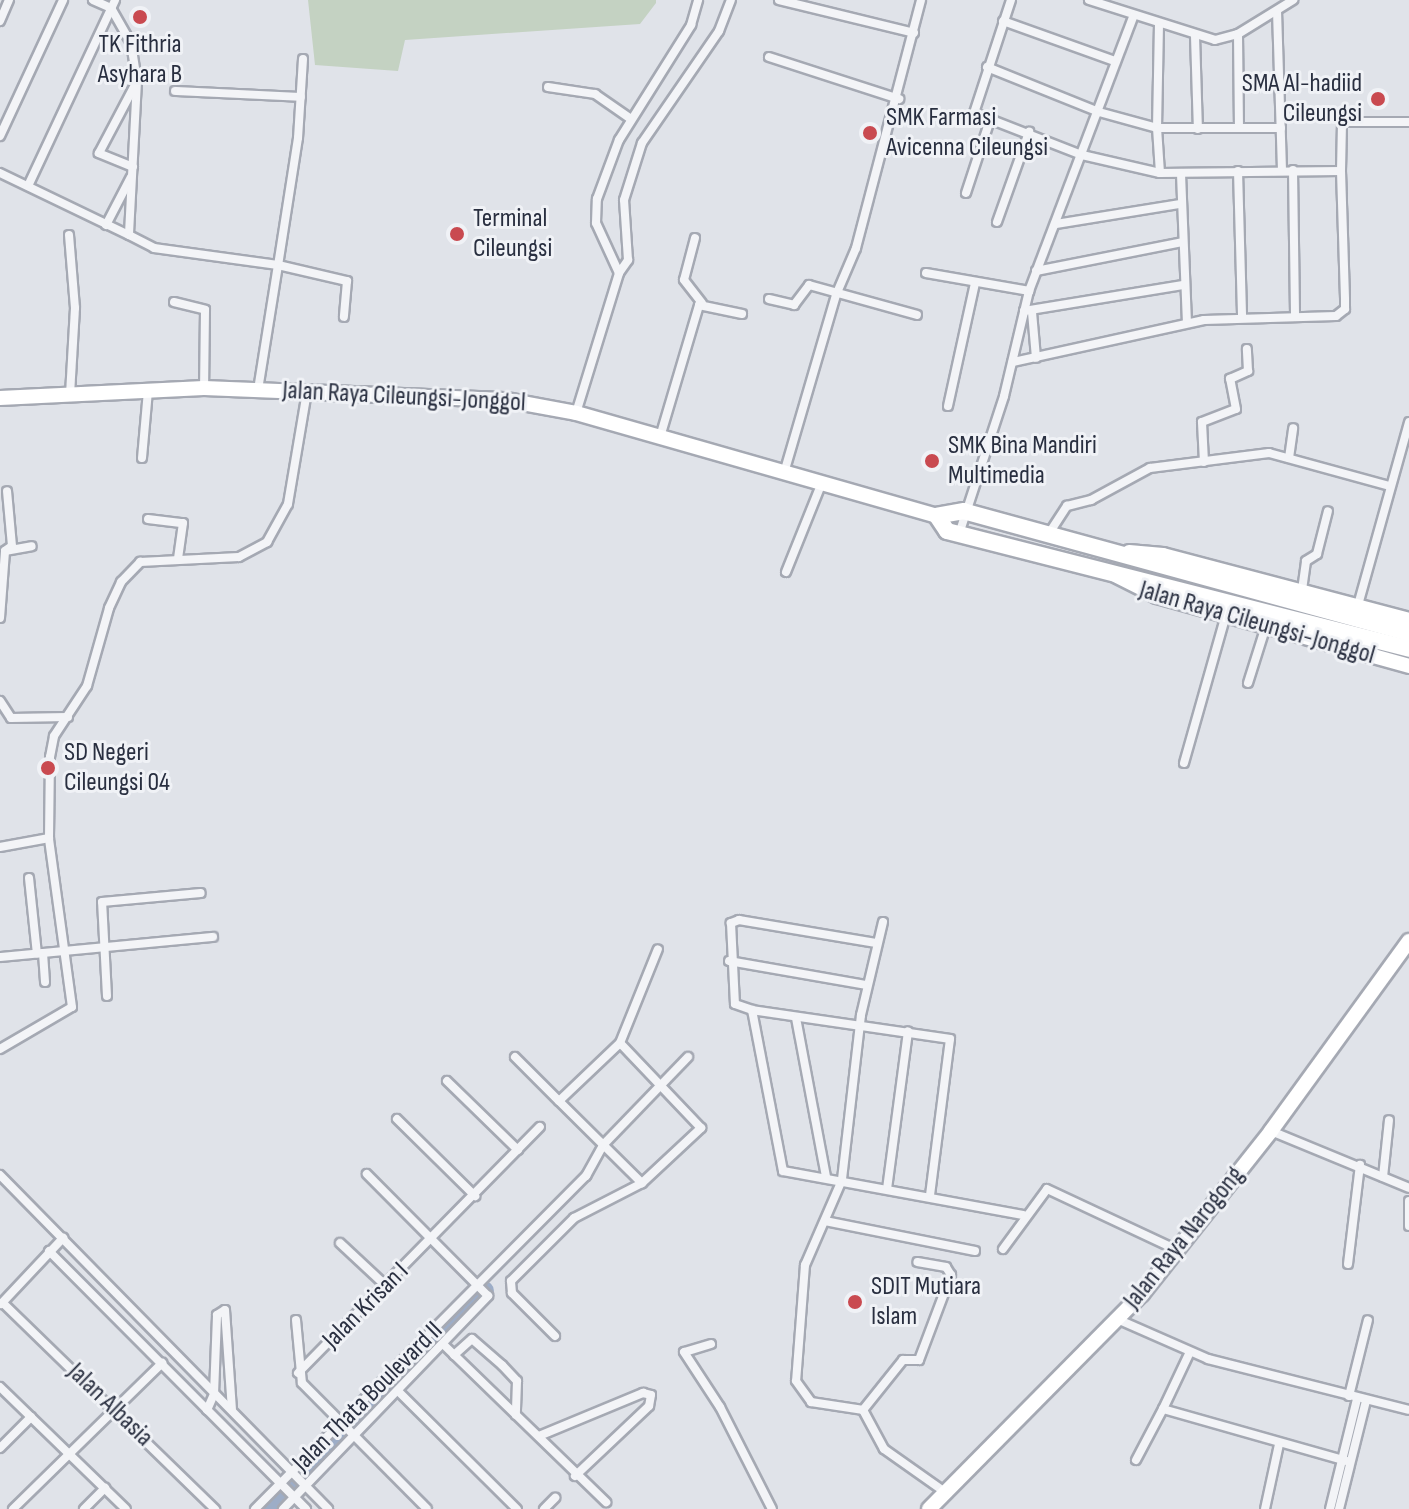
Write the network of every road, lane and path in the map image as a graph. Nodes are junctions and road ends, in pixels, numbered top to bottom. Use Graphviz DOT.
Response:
graph roads {
  1 [pos="9,0"];
  2 [pos="63,0"];
  3 [pos="93,0"];
  4 [pos="698,0"];
  5 [pos="731,0"];
  6 [pos="779,0"];
  7 [pos="921,0"];
  8 [pos="1011,0"];
  9 [pos="1089,0"];
  10 [pos="1287,1"];
  11 [pos="113,4"];
  12 [pos="1277,11"];
  13 [pos="1134,15"];
  14 [pos="0,21"];
  15 [pos="1003,21"];
  16 [pos="1159,25"];
  17 [pos="914,33"];
  18 [pos="1238,34"];
  19 [pos="1195,36"];
  20 [pos="769,57"];
  21 [pos="303,59"];
  22 [pos="1115,61"];
  23 [pos="987,67"];
  24 [pos="137,81"];
  25 [pos="548,87"];
  26 [pos="175,91"];
  27 [pos="301,97"];
  28 [pos="899,99"];
  29 [pos="1099,112"];
  30 [pos="991,117"];
  31 [pos="631,119"];
  32 [pos="1409,122"];
  33 [pos="1157,128"];
  34 [pos="1239,128"];
  35 [pos="1281,128"];
  36 [pos="1198,129"];
  37 [pos="1029,132"];
  38 [pos="0,136"];
  39 [pos="1082,155"];
  40 [pos="133,170"];
  41 [pos="1282,170"];
  42 [pos="1293,170"];
  43 [pos="1238,171"];
  44 [pos="1341,171"];
  45 [pos="0,173"];
  46 [pos="1160,173"];
  47 [pos="1181,174"];
  48 [pos="28,186"];
  49 [pos="966,193"];
  50 [pos="1180,204"];
  51 [pos="997,222"];
  52 [pos="1056,224"];
  53 [pos="106,225"];
  54 [pos="69,235"];
  55 [pos="129,235"];
  56 [pos="695,238"];
  57 [pos="1182,242"];
  58 [pos="278,265"];
  59 [pos="1036,271"];
  60 [pos="619,273"];
  61 [pos="926,273"];
  62 [pos="975,283"];
  63 [pos="1183,285"];
  64 [pos="1029,291"];
  65 [pos="836,295"];
  66 [pos="769,299"];
  67 [pos="174,302"];
  68 [pos="702,303"];
  69 [pos="1028,312"];
  70 [pos="742,314"];
  71 [pos="917,315"];
  72 [pos="1242,316"];
  73 [pos="1295,316"];
  74 [pos="344,317"];
  75 [pos="1187,323"];
  76 [pos="1247,349"];
  77 [pos="1036,358"];
  78 [pos="1013,362"];
  79 [pos="204,388"];
  80 [pos="258,390"];
  81 [pos="148,391"];
  82 [pos="307,392"];
  83 [pos="70,394"];
  84 [pos="0,398"];
  85 [pos="948,406"];
  86 [pos="576,413"];
  87 [pos="1409,422"];
  88 [pos="1293,428"];
  89 [pos="660,437"];
  90 [pos="142,458"];
  91 [pos="1289,458"];
  92 [pos="1204,462"];
  93 [pos="784,474"];
  94 [pos="821,485"];
  95 [pos="1390,486"];
  96 [pos="7,491"];
  97 [pos="964,511"];
  98 [pos="1328,511"];
  99 [pos="937,516"];
  100 [pos="148,519"];
  101 [pos="959,534"];
  102 [pos="1048,536"];
  103 [pos="32,546"];
  104 [pos="3,550"];
  105 [pos="1109,552"];
  106 [pos="178,559"];
  107 [pos="1110,570"];
  108 [pos="786,572"];
  109 [pos="1302,590"];
  110 [pos="1358,605"];
  111 [pos="1226,615"];
  112 [pos="0,618"];
  113 [pos="1409,620"];
  114 [pos="1266,626"];
  115 [pos="1409,633"];
  116 [pos="1409,649"];
  117 [pos="1409,666"];
  118 [pos="1248,683"];
  119 [pos="0,701"];
  120 [pos="68,717"];
  121 [pos="1184,763"];
  122 [pos="49,838"];
  123 [pos="0,847"];
  124 [pos="29,878"];
  125 [pos="201,893"];
  126 [pos="883,922"];
  127 [pos="213,937"];
  128 [pos="1409,941"];
  129 [pos="876,943"];
  130 [pos="102,947"];
  131 [pos="658,949"];
  132 [pos="67,951"];
  133 [pos="40,953"];
  134 [pos="0,957"];
  135 [pos="729,961"];
  136 [pos="45,982"];
  137 [pos="867,985"];
  138 [pos="107,996"];
  139 [pos="752,1010"];
  140 [pos="796,1018"];
  141 [pos="860,1027"];
  142 [pos="908,1031"];
  143 [pos="620,1043"];
  144 [pos="0,1049"];
  145 [pos="515,1057"];
  146 [pos="688,1057"];
  147 [pos="447,1081"];
  148 [pos="662,1084"];
  149 [pos="559,1101"];
  150 [pos="397,1119"];
  151 [pos="1389,1120"];
  152 [pos="540,1127"];
  153 [pos="1271,1131"];
  154 [pos="604,1144"];
  155 [pos="518,1150"];
  156 [pos="1360,1165"];
  157 [pos="367,1174"];
  158 [pos="0,1175"];
  159 [pos="826,1177"];
  160 [pos="1383,1177"];
  161 [pos="842,1180"];
  162 [pos="642,1183"];
  163 [pos="1409,1188"];
  164 [pos="887,1189"];
  165 [pos="475,1196"];
  166 [pos="930,1196"];
  167 [pos="1409,1201"];
  168 [pos="1023,1215"];
  169 [pos="825,1221"];
  170 [pos="1409,1226"];
  171 [pos="63,1238"];
  172 [pos="435,1239"];
  173 [pos="340,1243"];
  174 [pos="1003,1249"];
  175 [pos="1177,1250"];
  176 [pos="49,1251"];
  177 [pos="975,1251"];
  178 [pos="917,1262"];
  179 [pos="1348,1264"];
  180 [pos="478,1283"];
  181 [pos="385,1285"];
  182 [pos="1,1304"];
  183 [pos="1117,1319"];
  184 [pos="296,1320"];
  185 [pos="1368,1320"];
  186 [pos="555,1336"];
  187 [pos="711,1344"];
  188 [pos="444,1345"];
  189 [pos="1190,1352"];
  190 [pos="454,1355"];
  191 [pos="162,1363"];
  192 [pos="298,1373"];
  193 [pos="0,1387"];
  194 [pos="399,1392"];
  195 [pos="214,1394"];
  196 [pos="1357,1399"];
  197 [pos="114,1408"];
  198 [pos="232,1409"];
  199 [pos="1163,1409"];
  200 [pos="207,1410"];
  201 [pos="863,1410"];
  202 [pos="1409,1410"];
  203 [pos="516,1415"];
  204 [pos="31,1417"];
  205 [pos="343,1428"];
  206 [pos="539,1436"];
  207 [pos="353,1437"];
  208 [pos="1279,1444"];
  209 [pos="0,1448"];
  210 [pos="69,1453"];
  211 [pos="1136,1460"];
  212 [pos="1346,1461"];
  213 [pos="575,1476"];
  214 [pos="299,1480"];
  215 [pos="105,1488"];
  216 [pos="288,1491"];
  217 [pos="945,1492"];
  218 [pos="555,1498"];
  219 [pos="606,1502"];
  220 [pos="13,1509"];
  221 [pos="84,1509"];
  222 [pos="126,1509"];
  223 [pos="215,1509"];
  224 [pos="255,1509"];
  225 [pos="283,1509"];
  226 [pos="306,1509"];
  227 [pos="328,1509"];
  228 [pos="427,1509"];
  229 [pos="517,1509"];
  230 [pos="544,1509"];
  231 [pos="772,1509"];
  232 [pos="929,1509"];
  233 [pos="1265,1509"];
  234 [pos="1330,1509"];
  235 [pos="1339,1509"];
  1 -- 14 [label="street"];
  2 -- 38 [label="street"];
  3 -- 11 [label="street"];
  4 -- 31 [label="street"];
  5 -- 60 [label="street"];
  6 -- 17 [label="street"];
  7 -- 17 [label="street"];
  8 -- 15 [label="street"];
  9 -- 13 [label="street"];
  10 -- 12 [label="street"];
  11 -- 24 [label="street"];
  11 -- 48 [label="street"];
  12 -- 18 [label="street"];
  12 -- 35 [label="street"];
  13 -- 16 [label="street"];
  13 -- 22 [label="street"];
  15 -- 22 [label="street"];
  15 -- 23 [label="street"];
  16 -- 19 [label="street"];
  16 -- 33 [label="street"];
  17 -- 28 [label="street"];
  18 -- 19 [label="street"];
  18 -- 34 [label="street"];
  19 -- 36 [label="street"];
  20 -- 28 [label="street"];
  21 -- 27 [label="street"];
  22 -- 29 [label="street"];
  23 -- 29 [label="street"];
  23 -- 30 [label="street"];
  24 -- 40 [label="street"];
  24 -- 40 [label="street"];
  25 -- 31 [label="street"];
  26 -- 27 [label="street"];
  27 -- 58 [label="street"];
  28 -- 65 [label="street"];
  29 -- 33 [label="street"];
  29 -- 39 [label="street"];
  30 -- 37 [label="street"];
  30 -- 49 [label="street"];
  31 -- 60 [label="street"];
  32 -- 44 [label="street"];
  33 -- 36 [label="street"];
  33 -- 46 [label="street"];
  34 -- 35 [label="street"];
  34 -- 36 [label="street"];
  35 -- 41 [label="street"];
  37 -- 39 [label="street"];
  37 -- 51 [label="street"];
  39 -- 46 [label="street"];
  39 -- 52 [label="street"];
  40 -- 53 [label="street"];
  40 -- 55 [label="street"];
  41 -- 42 [label="street"];
  41 -- 43 [label="street"];
  42 -- 44 [label="street"];
  42 -- 73 [label="street"];
  43 -- 47 [label="street"];
  43 -- 72 [label="street"];
  44 -- 73 [label="street"];
  45 -- 48 [label="street"];
  46 -- 47 [label="street"];
  47 -- 50 [label="street"];
  48 -- 53 [label="street"];
  50 -- 52 [label="street"];
  50 -- 57 [label="street"];
  52 -- 59 [label="street"];
  53 -- 55 [label="street"];
  54 -- 83 [label="street"];
  55 -- 58 [label="street"];
  56 -- 68 [label="street"];
  57 -- 59 [label="street"];
  57 -- 63 [label="street"];
  58 -- 74 [label="street"];
  58 -- 80 [label="street"];
  59 -- 64 [label="street"];
  60 -- 86 [label="street"];
  61 -- 62 [label="street"];
  62 -- 64 [label="street"];
  62 -- 85 [label="street"];
  63 -- 69 [label="street"];
  63 -- 75 [label="street"];
  64 -- 69 [label="street"];
  65 -- 66 [label="street"];
  65 -- 71 [label="street"];
  65 -- 93 [label="street"];
  67 -- 79 [label="street"];
  68 -- 70 [label="street"];
  68 -- 89 [label="street"];
  69 -- 77 [label="street"];
  69 -- 78 [label="street"];
  72 -- 73 [label="street"];
  72 -- 75 [label="street"];
  75 -- 77 [label="street"];
  76 -- 92 [label="street"];
  77 -- 78 [label="street"];
  78 -- 97 [label="street"];
  79 -- 80 [label="main road, Jalan Raya Cileungsi-Jonggol"];
  79 -- 81 [label="main road, Jalan Raya Cileungsi-Jonggol"];
  80 -- 82 [label="main road, Jalan Raya Cileungsi-Jonggol"];
  81 -- 83 [label="main road, Jalan Raya Cileungsi-Jonggol"];
  81 -- 90 [label="street"];
  82 -- 86 [label="main road, Jalan Raya Cileungsi-Jonggol"];
  82 -- 106 [label="street"];
  83 -- 84 [label="main road, Jalan Raya Cileungsi-Jonggol"];
  86 -- 89 [label="main road, Jalan Raya Cileungsi-Jonggol"];
  87 -- 95 [label="street"];
  88 -- 91 [label="street"];
  89 -- 93 [label="main road, Jalan Raya Cileungsi-Jonggol"];
  91 -- 92 [label="street"];
  91 -- 95 [label="street"];
  92 -- 102 [label="street"];
  93 -- 94 [label="main road, Jalan Raya Cileungsi-Jonggol"];
  94 -- 99 [label="main road, Jalan Raya Cileungsi-Jonggol"];
  94 -- 108 [label="street"];
  95 -- 110 [label="street"];
  96 -- 104 [label="street"];
  97 -- 99 [label="highway, Jalan Raya Cileungsi-Jonggol"];
  97 -- 101 [label="street"];
  97 -- 102 [label="highway, Jalan Raya Cileungsi-Jonggol"];
  98 -- 109 [label="street"];
  99 -- 101 [label="highway, Jalan Raya Cileungsi-Jonggol"];
  100 -- 106 [label="street"];
  101 -- 107 [label="highway, Jalan Raya Cileungsi-Jonggol"];
  102 -- 105 [label="highway, Jalan Raya Cileungsi-Jonggol"];
  103 -- 104 [label="street"];
  104 -- 112 [label="street"];
  105 -- 109 [label="main road, Jalan Raya Cileungsi-Jonggol"];
  105 -- 115 [label="highway, Jalan Raya Cileungsi-Jonggol"];
  106 -- 120 [label="street"];
  107 -- 111 [label="main road, Jalan Raya Cileungsi-Jonggol"];
  107 -- 116 [label="highway, Jalan Raya Cileungsi-Jonggol"];
  109 -- 110 [label="main road, Jalan Raya Cileungsi-Jonggol"];
  110 -- 113 [label="main road, Jalan Raya Cileungsi-Jonggol"];
  111 -- 114 [label="main road, Jalan Raya Cileungsi-Jonggol"];
  111 -- 121 [label="street"];
  114 -- 117 [label="main road, Jalan Raya Cileungsi-Jonggol"];
  114 -- 118 [label="street"];
  119 -- 120 [label="street"];
  120 -- 122 [label="street"];
  122 -- 123 [label="street"];
  122 -- 132 [label="street"];
  124 -- 133 [label="street"];
  125 -- 130 [label="street"];
  126 -- 129 [label="street"];
  127 -- 130 [label="street"];
  128 -- 153 [label="main road, Jalan Raya Narogong"];
  129 -- 135 [label="street"];
  129 -- 137 [label="street"];
  130 -- 132 [label="street"];
  130 -- 138 [label="street"];
  131 -- 143 [label="street"];
  132 -- 133 [label="street"];
  132 -- 144 [label="street"];
  133 -- 134 [label="street"];
  133 -- 136 [label="street"];
  135 -- 137 [label="street"];
  135 -- 139 [label="street"];
  137 -- 141 [label="street"];
  139 -- 140 [label="street"];
  139 -- 159 [label="street"];
  140 -- 141 [label="street"];
  140 -- 159 [label="street"];
  141 -- 142 [label="street"];
  141 -- 161 [label="street"];
  142 -- 164 [label="street"];
  142 -- 166 [label="street"];
  143 -- 148 [label="street"];
  143 -- 149 [label="street"];
  145 -- 149 [label="street"];
  146 -- 148 [label="street, Jalan Thata Boulevard II"];
  147 -- 155 [label="street"];
  148 -- 154 [label="street, Jalan Thata Boulevard II"];
  148 -- 162 [label="street"];
  149 -- 154 [label="street"];
  150 -- 165 [label="street"];
  151 -- 160 [label="street"];
  152 -- 155 [label="street, Jalan Krisan I"];
  153 -- 156 [label="street"];
  153 -- 175 [label="main road, Jalan Raya Narogong"];
  154 -- 162 [label="street"];
  154 -- 180 [label="street, Jalan Thata Boulevard II"];
  155 -- 165 [label="street, Jalan Krisan I"];
  156 -- 160 [label="street"];
  156 -- 179 [label="street"];
  157 -- 172 [label="street"];
  158 -- 171 [label="street"];
  159 -- 161 [label="street"];
  160 -- 163 [label="street"];
  161 -- 164 [label="street"];
  161 -- 169 [label="street"];
  162 -- 186 [label="street"];
  164 -- 166 [label="street"];
  165 -- 172 [label="street, Jalan Krisan I"];
  166 -- 168 [label="street"];
  167 -- 170 [label="street"];
  168 -- 174 [label="street"];
  168 -- 175 [label="street"];
  169 -- 177 [label="street"];
  169 -- 201 [label="street"];
  171 -- 176 [label="street"];
  171 -- 195 [label="street"];
  172 -- 180 [label="street"];
  172 -- 181 [label="street, Jalan Krisan I"];
  173 -- 181 [label="street"];
  175 -- 183 [label="main road, Jalan Raya Narogong"];
  176 -- 182 [label="street"];
  176 -- 191 [label="street"];
  178 -- 201 [label="street"];
  180 -- 188 [label="street, Jalan Thata Boulevard II"];
  180 -- 205 [label="street, Jalan Thata Boulevard II"];
  181 -- 192 [label="street, Jalan Krisan I"];
  182 -- 197 [label="street, Jalan Albasia"];
  183 -- 189 [label="street"];
  183 -- 217 [label="main road, Jalan Raya Narogong"];
  184 -- 192 [label="street"];
  185 -- 196 [label="street"];
  187 -- 231 [label="street"];
  188 -- 190 [label="street"];
  188 -- 194 [label="street, Jalan Thata Boulevard II"];
  189 -- 196 [label="street"];
  189 -- 199 [label="street"];
  190 -- 203 [label="street"];
  190 -- 203 [label="street"];
  191 -- 197 [label="street"];
  191 -- 200 [label="street"];
  192 -- 205 [label="street"];
  193 -- 204 [label="street"];
  194 -- 207 [label="street, Jalan Thata Boulevard II"];
  194 -- 229 [label="street"];
  195 -- 198 [label="street"];
  195 -- 198 [label="street"];
  195 -- 200 [label="street"];
  196 -- 202 [label="street"];
  196 -- 212 [label="street"];
  197 -- 210 [label="street"];
  197 -- 223 [label="street, Jalan Albasia"];
  198 -- 214 [label="street"];
  199 -- 208 [label="street"];
  199 -- 211 [label="street"];
  200 -- 216 [label="street"];
  201 -- 217 [label="street"];
  203 -- 206 [label="street"];
  204 -- 209 [label="street"];
  204 -- 210 [label="street"];
  205 -- 207 [label="street"];
  205 -- 214 [label="street, Jalan Thata Boulevard II"];
  206 -- 213 [label="street"];
  206 -- 213 [label="street"];
  207 -- 214 [label="street, Jalan Thata Boulevard II"];
  207 -- 228 [label="street"];
  208 -- 212 [label="street"];
  208 -- 233 [label="street"];
  210 -- 215 [label="street"];
  210 -- 220 [label="street"];
  212 -- 234 [label="street"];
  212 -- 235 [label="street"];
  213 -- 219 [label="street"];
  214 -- 216 [label="street, Jalan Thata Boulevard II"];
  214 -- 216 [label="street, Jalan Thata Boulevard II"];
  214 -- 227 [label="street"];
  215 -- 221 [label="street"];
  215 -- 222 [label="street"];
  216 -- 224 [label="street, Jalan Thata Boulevard II"];
  216 -- 225 [label="street, Jalan Thata Boulevard II"];
  216 -- 226 [label="street"];
  217 -- 232 [label="main road, Jalan Raya Narogong"];
  218 -- 230 [label="street"];
}
